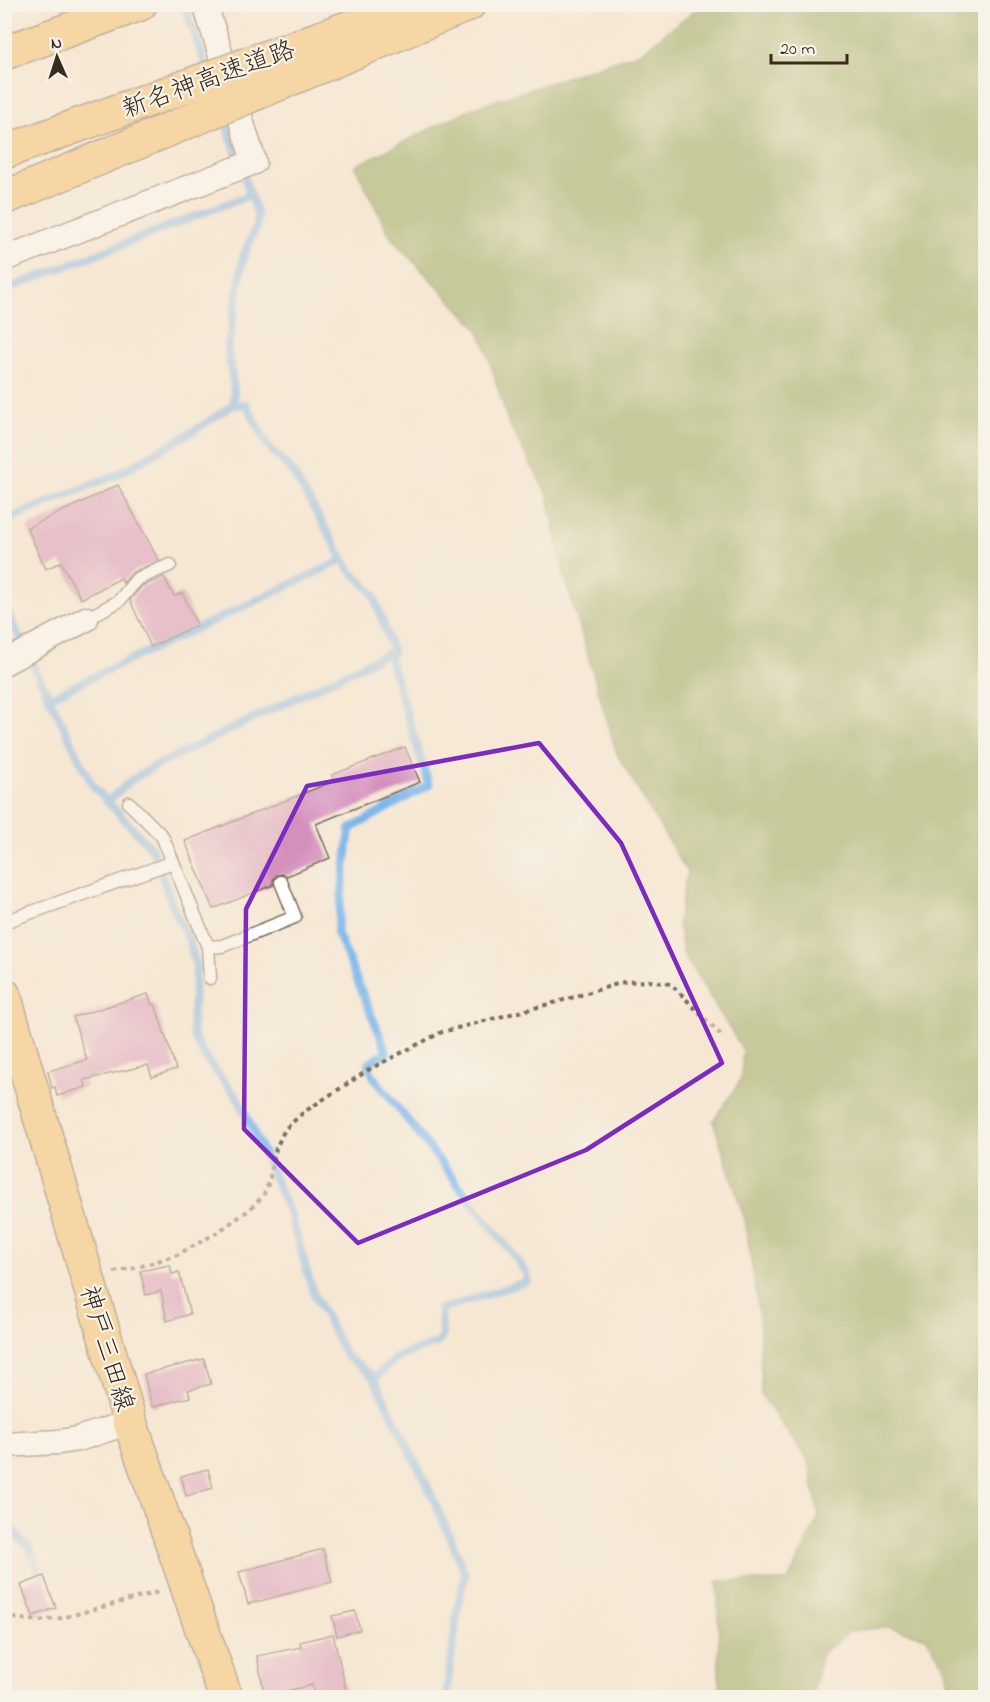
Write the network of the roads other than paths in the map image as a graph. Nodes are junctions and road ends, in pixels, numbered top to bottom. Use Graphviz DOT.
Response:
graph roads {
  1 [pos="105,4"];
  2 [pos="141,4"];
  3 [pos="205,4"];
  4 [pos="412,4"];
  5 [pos="469,4"];
  6 [pos="4,35"];
  7 [pos="327,50"];
  8 [pos="4,53"];
  9 [pos="4,152"];
  10 [pos="4,198"];
  11 [pos="4,259"];
  12 [pos="170,565"];
  13 [pos="86,619"];
  14 [pos="4,663"];
  15 [pos="129,803"];
  16 [pos="173,862"];
  17 [pos="281,882"];
  18 [pos="4,922"];
  19 [pos="208,947"];
  20 [pos="210,978"];
  21 [pos="4,995"];
  22 [pos="9,1028"];
  23 [pos="130,1422"];
  24 [pos="4,1445"];
  25 [pos="226,1698"];
  1 -- 6 [label="main road"];
  2 -- 8 [label="main road"];
  3 -- 11 [label="street"];
  4 -- 7 [label="main road, 新名神高速道路"];
  5 -- 7 [label="main road"];
  7 -- 9 [label="main road, 新名神高速道路, bridge"];
  7 -- 10 [label="main road, bridge"];
  12 -- 13 [label="lane"];
  13 -- 14 [label="street"];
  15 -- 16 [label="lane"];
  16 -- 18 [label="lane"];
  16 -- 19 [label="lane"];
  17 -- 19 [label="lane"];
  19 -- 20 [label="lane"];
  21 -- 22 [label="main road, 神戸三田線"];
  22 -- 23 [label="main road, 神戸三田線"];
  23 -- 24 [label="street"];
  23 -- 25 [label="main road, 神戸三田線"];
}
